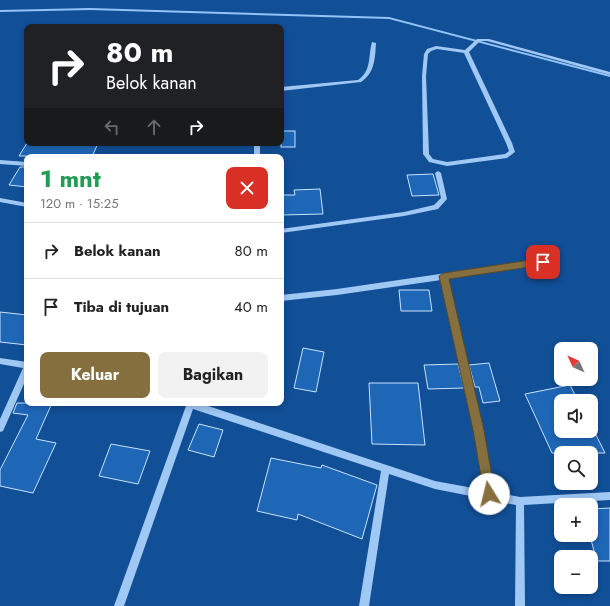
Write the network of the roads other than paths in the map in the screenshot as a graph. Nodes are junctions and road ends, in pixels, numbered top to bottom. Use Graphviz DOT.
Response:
graph roads {
  1 [pos="374,43"];
  2 [pos="467,51"];
  3 [pos="610,74"];
  4 [pos="284,89"];
  5 [pos="0,162"];
  6 [pos="24,164"];
  7 [pos="438,174"];
  8 [pos="0,200"];
  9 [pos="24,204"];
  10 [pos="284,231"];
  11 [pos="543,262"];
  12 [pos="444,276"];
  13 [pos="284,298"];
  14 [pos="0,361"];
  15 [pos="24,365"];
  16 [pos="24,375"];
  17 [pos="188,406"];
  18 [pos="198,406"];
  19 [pos="0,428"];
  20 [pos="386,468"];
  21 [pos="489,494"];
  22 [pos="610,496"];
  23 [pos="520,501"];
  24 [pos="119,606"];
  25 [pos="364,606"];
  26 [pos="520,606"];
  1 -- 4 [label="street"];
  2 -- 2 [label="street"];
  2 -- 3 [label="street"];
  5 -- 6 [label="street"];
  7 -- 10 [label="street"];
  8 -- 9 [label="street"];
  11 -- 12 [label="street"];
  12 -- 13 [label="street"];
  12 -- 21 [label="street"];
  14 -- 15 [label="street"];
  16 -- 19 [label="street"];
  17 -- 24 [label="street"];
  18 -- 20 [label="street"];
  20 -- 21 [label="street"];
  20 -- 25 [label="street"];
  21 -- 23 [label="street"];
  22 -- 23 [label="street"];
  23 -- 26 [label="street"];
}
